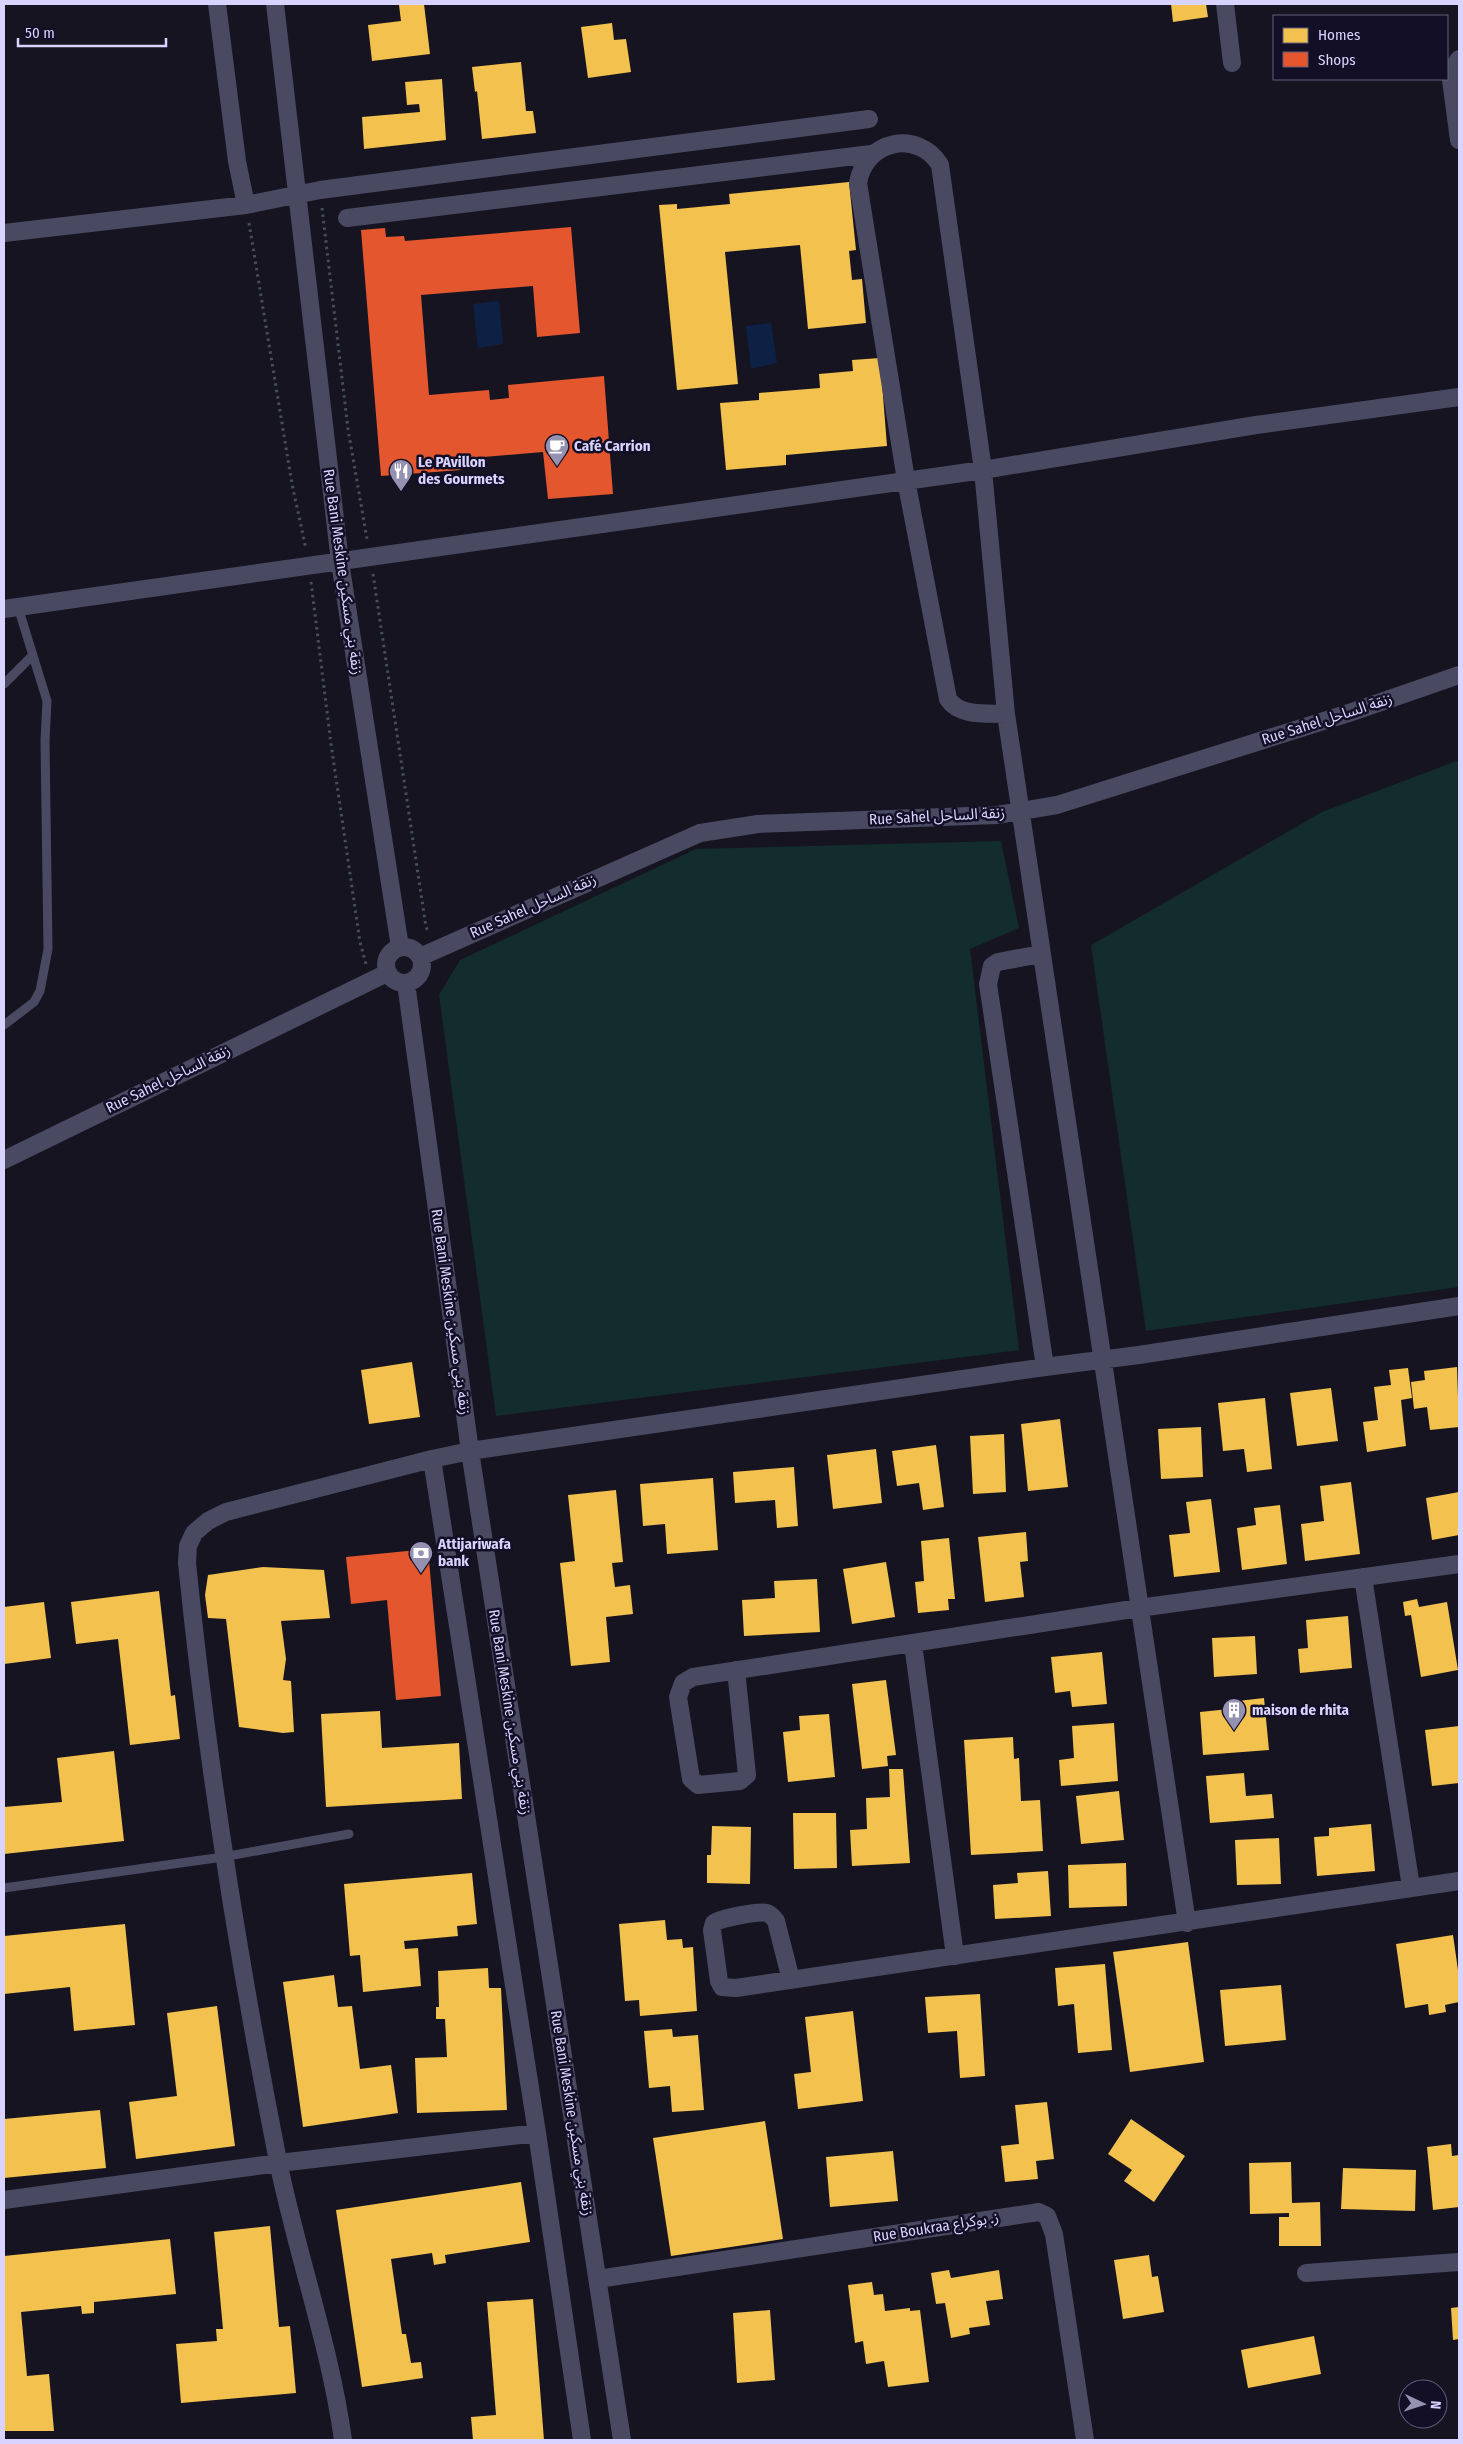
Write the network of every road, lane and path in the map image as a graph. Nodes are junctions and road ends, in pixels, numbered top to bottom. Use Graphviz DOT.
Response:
graph roads {
  1 [pos="216,4"];
  2 [pos="275,4"];
  3 [pos="1225,4"];
  4 [pos="1459,59"];
  5 [pos="1232,63"];
  6 [pos="869,119"];
  7 [pos="1459,140"];
  8 [pos="871,154"];
  9 [pos="295,195"];
  10 [pos="246,205"];
  11 [pos="347,218"];
  12 [pos="4,233"];
  13 [pos="1459,397"];
  14 [pos="983,470"];
  15 [pos="906,480"];
  16 [pos="340,562"];
  17 [pos="310,566"];
  18 [pos="11,608"];
  19 [pos="33,655"];
  20 [pos="1459,675"];
  21 [pos="4,684"];
  22 [pos="1006,714"];
  23 [pos="1022,811"];
  24 [pos="400,947"];
  25 [pos="1041,954"];
  26 [pos="420,957"];
  27 [pos="387,973"];
  28 [pos="370,981"];
  29 [pos="406,984"];
  30 [pos="4,1025"];
  31 [pos="4,1160"];
  32 [pos="1459,1306"];
  33 [pos="1104,1360"];
  34 [pos="1045,1366"];
  35 [pos="470,1452"];
  36 [pos="432,1459"];
  37 [pos="1459,1564"];
  38 [pos="1362,1577"];
  39 [pos="1139,1608"];
  40 [pos="913,1644"];
  41 [pos="736,1670"];
  42 [pos="349,1834"];
  43 [pos="224,1857"];
  44 [pos="1459,1881"];
  45 [pos="4,1888"];
  46 [pos="1411,1888"];
  47 [pos="1187,1923"];
  48 [pos="955,1956"];
  49 [pos="791,1980"];
  50 [pos="537,2132"];
  51 [pos="279,2163"];
  52 [pos="4,2200"];
  53 [pos="1459,2262"];
  54 [pos="1306,2273"];
  55 [pos="598,2279"];
  56 [pos="343,2440"];
  57 [pos="582,2440"];
  58 [pos="622,2440"];
  59 [pos="1085,2440"];
  1 -- 10 [label="street"];
  2 -- 9 [label="street, Rue Bani Meskine زنقة بني مسكين"];
  3 -- 5 [label="street"];
  4 -- 7 [label="street"];
  6 -- 9 [label="street"];
  8 -- 11 [label="street"];
  8 -- 14 [label="street"];
  8 -- 15 [label="street"];
  9 -- 10 [label="street"];
  9 -- 16 [label="street, Rue Bani Meskine زنقة بني مسكين"];
  10 -- 12 [label="street"];
  10 -- 17 [label="path"];
  13 -- 14 [label="street"];
  14 -- 15 [label="street"];
  14 -- 22 [label="street"];
  15 -- 16 [label="street"];
  15 -- 22 [label="street"];
  16 -- 17 [label="street"];
  16 -- 24 [label="street, Rue Bani Meskine زنقة بني مسكين"];
  17 -- 18 [label="street"];
  17 -- 28 [label="path"];
  18 -- 19 [label="lane"];
  19 -- 21 [label="lane"];
  19 -- 30 [label="lane"];
  20 -- 23 [label="street, Rue Sahel زنقة الساحل"];
  22 -- 23 [label="street"];
  23 -- 25 [label="street"];
  23 -- 26 [label="street, Rue Sahel زنقة الساحل"];
  24 -- 26 [label="street"];
  24 -- 27 [label="street"];
  25 -- 33 [label="street"];
  25 -- 34 [label="street"];
  26 -- 29 [label="street"];
  27 -- 28 [label="street, Rue Sahel زنقة الساحل"];
  27 -- 29 [label="street"];
  28 -- 31 [label="street, Rue Sahel زنقة الساحل"];
  29 -- 35 [label="street, Rue Bani Meskine زنقة بني مسكين"];
  32 -- 33 [label="street"];
  33 -- 34 [label="street"];
  33 -- 39 [label="street"];
  34 -- 35 [label="street"];
  35 -- 36 [label="street"];
  35 -- 55 [label="street, Rue Bani Meskine زنقة بني مسكين"];
  36 -- 43 [label="street"];
  36 -- 50 [label="street"];
  37 -- 38 [label="street"];
  38 -- 39 [label="street"];
  38 -- 46 [label="street"];
  39 -- 40 [label="street"];
  39 -- 47 [label="street"];
  40 -- 41 [label="street"];
  40 -- 48 [label="street"];
  41 -- 41 [label="street"];
  42 -- 43 [label="lane"];
  43 -- 45 [label="lane"];
  43 -- 51 [label="street"];
  44 -- 46 [label="street"];
  46 -- 47 [label="street"];
  47 -- 48 [label="street"];
  48 -- 49 [label="street"];
  49 -- 49 [label="street"];
  50 -- 51 [label="street"];
  50 -- 57 [label="street"];
  51 -- 52 [label="street"];
  51 -- 56 [label="street"];
  53 -- 54 [label="street"];
  55 -- 58 [label="street, Rue Bani Meskine زنقة بني مسكين"];
  55 -- 59 [label="street, Rue Boukraa ز. بوكراع"];
}
